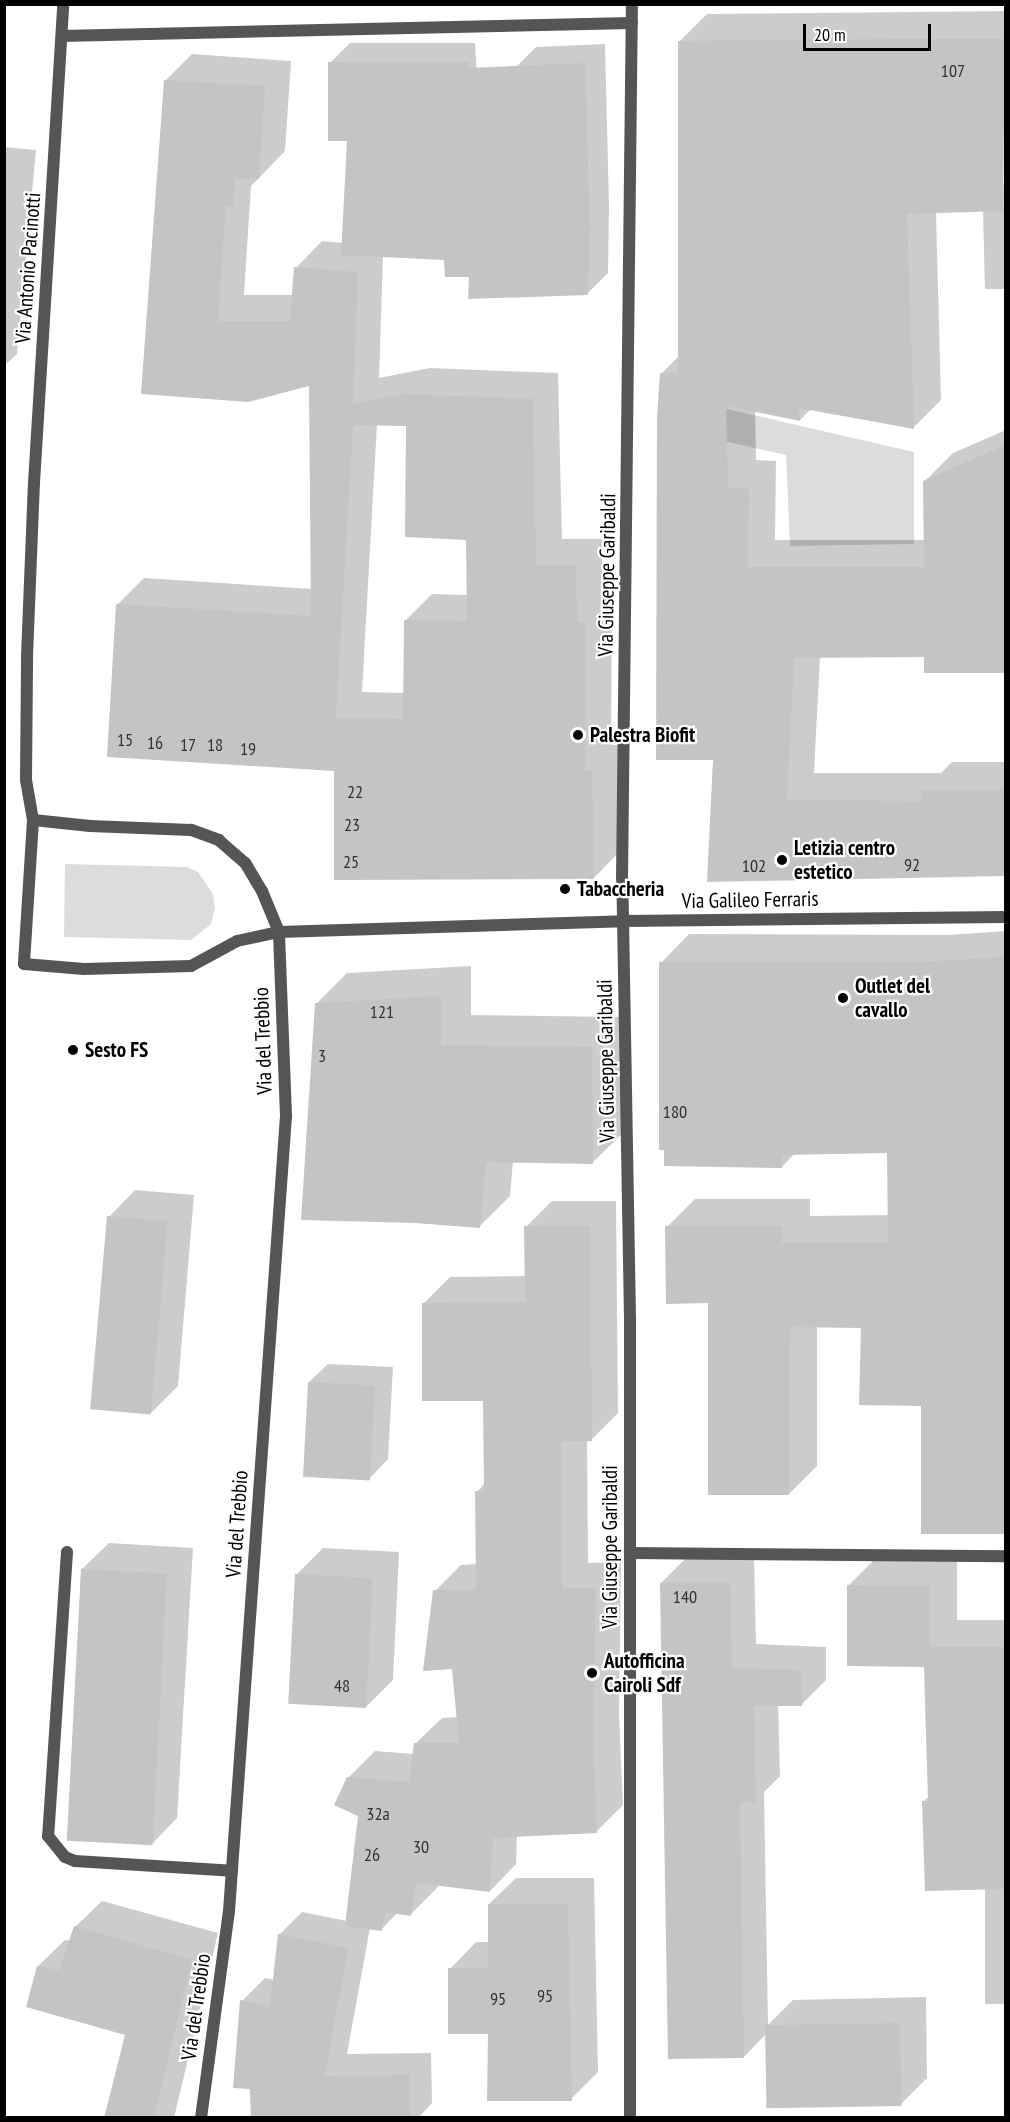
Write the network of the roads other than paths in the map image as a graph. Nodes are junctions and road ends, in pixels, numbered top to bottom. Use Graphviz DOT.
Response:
graph roads {
  1 [pos="63,4"];
  2 [pos="632,4"];
  3 [pos="633,23"];
  4 [pos="62,36"];
  5 [pos="33,820"];
  6 [pos="1005,917"];
  7 [pos="624,921"];
  8 [pos="279,932"];
  9 [pos="67,1552"];
  10 [pos="630,1553"];
  11 [pos="1005,1556"];
  12 [pos="232,1871"];
  13 [pos="201,2118"];
  14 [pos="630,2118"];
  1 -- 4 [label="street, Via Antonio Pacinotti"];
  2 -- 3 [label="street, Via Giuseppe Garibaldi"];
  3 -- 4 [label="street"];
  3 -- 7 [label="street, Via Giuseppe Garibaldi"];
  4 -- 5 [label="street, Via Antonio Pacinotti"];
  5 -- 8 [label="street"];
  5 -- 8 [label="street, Via Antonio Pacinotti"];
  6 -- 7 [label="street, Via Galileo Ferraris"];
  7 -- 8 [label="street, Via Galileo Ferraris"];
  7 -- 10 [label="street, Via Giuseppe Garibaldi"];
  8 -- 12 [label="street, Via del Trebbio"];
  9 -- 12 [label="street"];
  10 -- 11 [label="street"];
  10 -- 14 [label="street, Via Giuseppe Garibaldi"];
  12 -- 13 [label="street, Via del Trebbio"];
}
